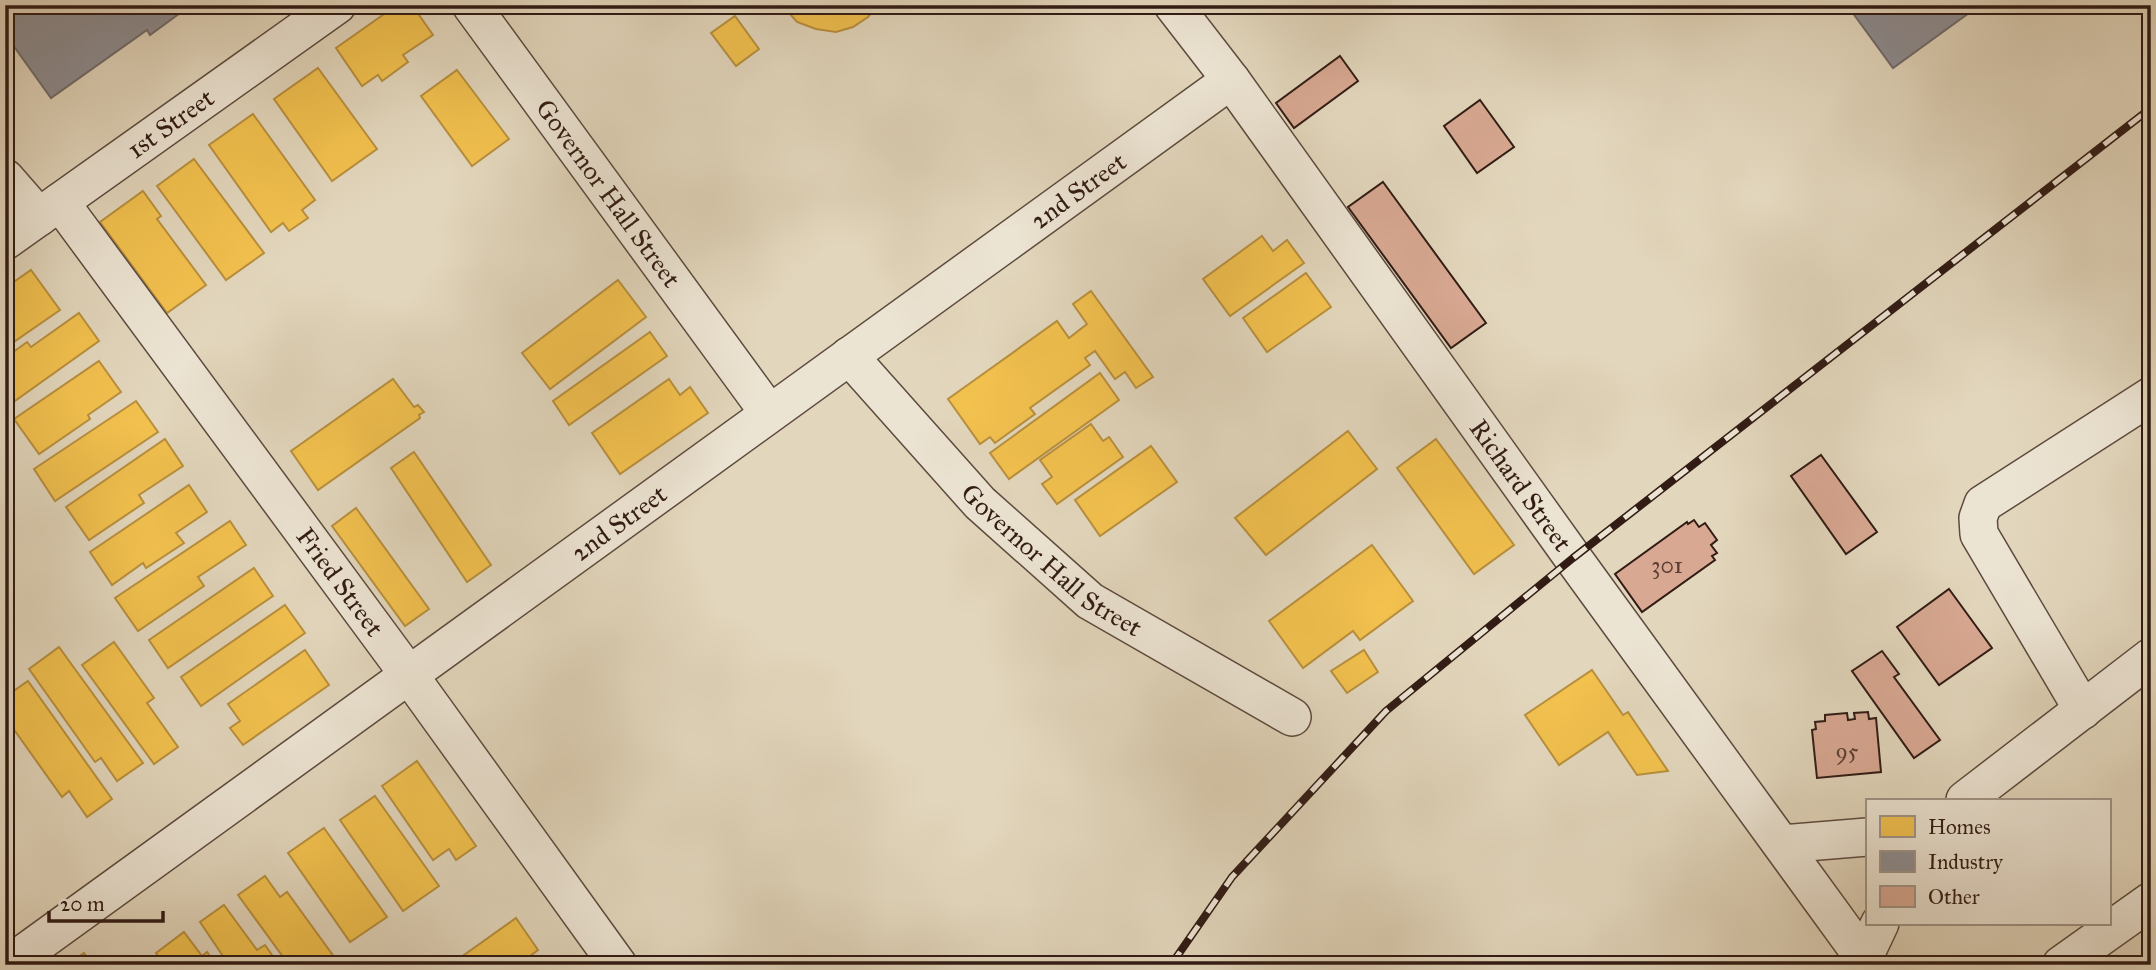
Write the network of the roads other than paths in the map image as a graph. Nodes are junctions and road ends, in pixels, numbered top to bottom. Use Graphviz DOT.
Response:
graph roads {
  1 [pos="337,5"];
  2 [pos="471,5"];
  3 [pos="1173,5"];
  4 [pos="1231,80"];
  5 [pos="5,178"];
  6 [pos="50,210"];
  7 [pos="5,241"];
  8 [pos="849,356"];
  9 [pos="2151,396"];
  10 [pos="769,413"];
  11 [pos="2151,657"];
  12 [pos="409,675"];
  13 [pos="2083,710"];
  14 [pos="1292,717"];
  15 [pos="1966,799"];
  16 [pos="1866,837"];
  17 [pos="1782,844"];
  18 [pos="2151,901"];
  19 [pos="1879,925"];
  20 [pos="1867,961"];
  21 [pos="8,965"];
  22 [pos="618,965"];
  23 [pos="2061,965"];
  1 -- 6 [label="street, 1st Street"];
  2 -- 10 [label="street, Governor Hall Street"];
  3 -- 4 [label="street, Richard Street"];
  4 -- 8 [label="street, 2nd Street"];
  4 -- 17 [label="street, Richard Street"];
  5 -- 6 [label="street, Fried Street"];
  6 -- 7 [label="street, 1st Street"];
  6 -- 12 [label="street, Fried Street"];
  8 -- 10 [label="street, 2nd Street"];
  8 -- 14 [label="street, Governor Hall Street"];
  9 -- 13 [label="street"];
  10 -- 12 [label="street, 2nd Street"];
  11 -- 13 [label="street"];
  12 -- 21 [label="street, 2nd Street"];
  12 -- 22 [label="street, Fried Street"];
  13 -- 15 [label="street"];
  16 -- 17 [label="street"];
  17 -- 20 [label="street, Richard Street"];
  18 -- 23 [label="street"];
  19 -- 20 [label="street"];
}
